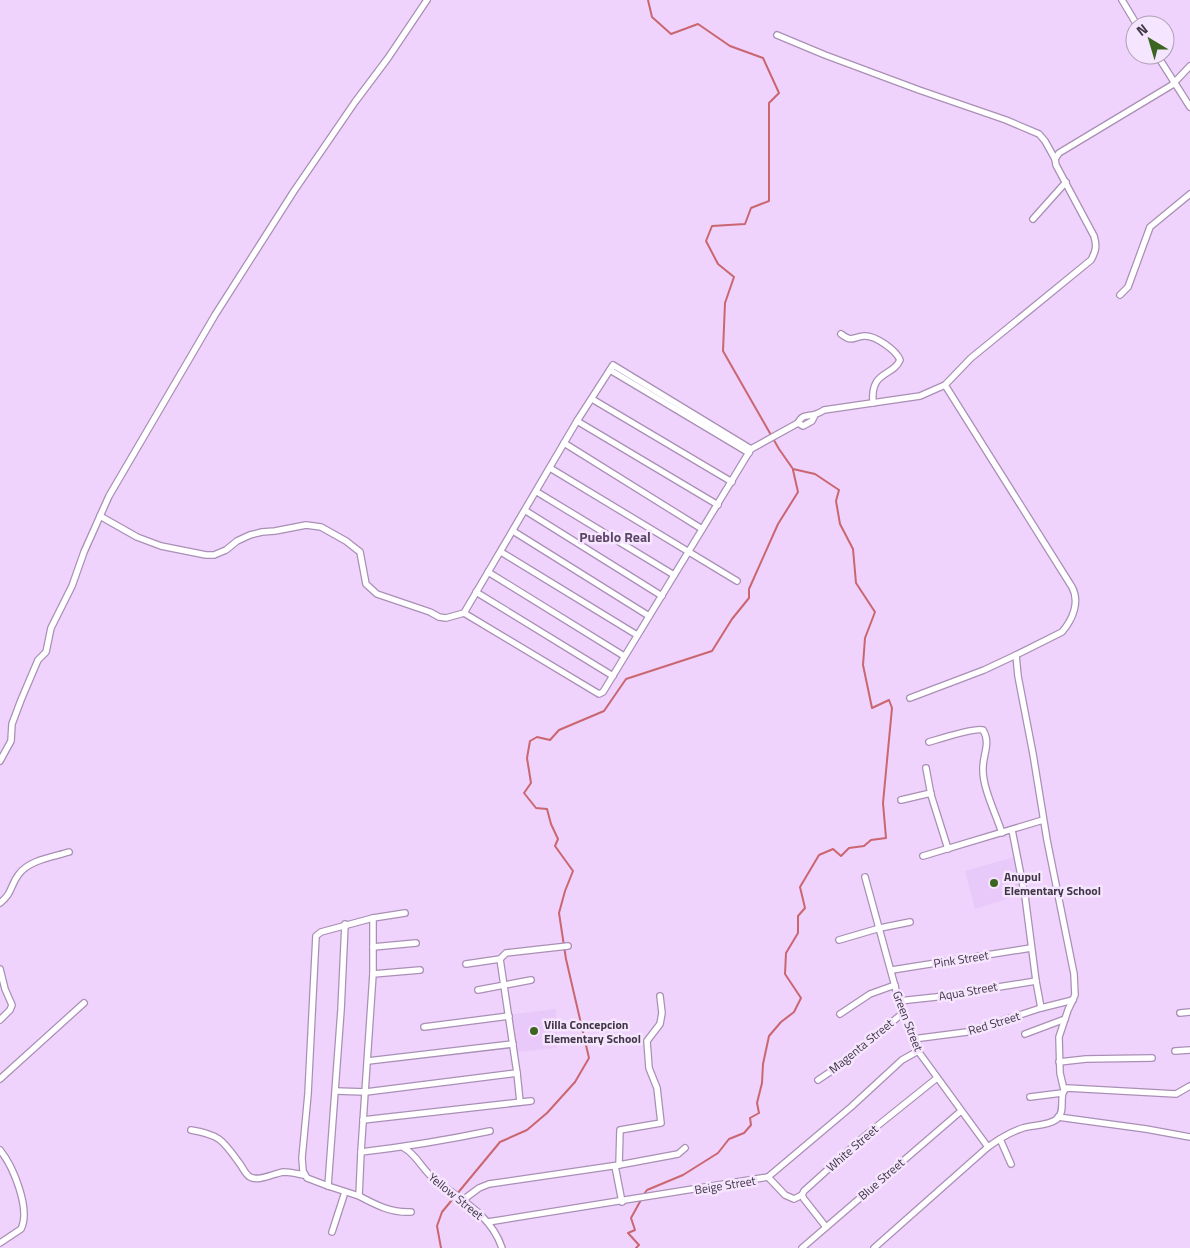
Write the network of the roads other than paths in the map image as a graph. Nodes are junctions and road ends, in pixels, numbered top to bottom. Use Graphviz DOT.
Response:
graph roads {
  1 [pos="428,0"];
  2 [pos="1122,0"];
  3 [pos="1132,15"];
  4 [pos="777,35"];
  5 [pos="1163,65"];
  6 [pos="1190,66"];
  7 [pos="1175,83"];
  8 [pos="1190,107"];
  9 [pos="1055,159"];
  10 [pos="1066,182"];
  11 [pos="1190,194"];
  12 [pos="1033,219"];
  13 [pos="1120,295"];
  14 [pos="841,334"];
  15 [pos="945,385"];
  16 [pos="592,399"];
  17 [pos="873,403"];
  18 [pos="577,421"];
  19 [pos="564,444"];
  20 [pos="750,452"];
  21 [pos="550,468"];
  22 [pos="732,482"];
  23 [pos="537,492"];
  24 [pos="718,505"];
  25 [pos="526,511"];
  26 [pos="100,516"];
  27 [pos="702,529"];
  28 [pos="514,531"];
  29 [pos="688,551"];
  30 [pos="502,552"];
  31 [pos="488,572"];
  32 [pos="674,576"];
  33 [pos="737,581"];
  34 [pos="476,592"];
  35 [pos="662,596"];
  36 [pos="464,613"];
  37 [pos="649,616"];
  38 [pos="637,635"];
  39 [pos="1016,655"];
  40 [pos="624,656"];
  41 [pos="613,676"];
  42 [pos="910,698"];
  43 [pos="928,742"];
  44 [pos="0,761"];
  45 [pos="926,768"];
  46 [pos="931,793"];
  47 [pos="901,800"];
  48 [pos="1043,820"];
  49 [pos="1012,830"];
  50 [pos="1002,833"];
  51 [pos="948,849"];
  52 [pos="68,852"];
  53 [pos="923,856"];
  54 [pos="865,877"];
  55 [pos="0,903"];
  56 [pos="405,913"];
  57 [pos="373,918"];
  58 [pos="910,922"];
  59 [pos="345,924"];
  60 [pos="880,928"];
  61 [pos="838,940"];
  62 [pos="416,943"];
  63 [pos="568,946"];
  64 [pos="373,947"];
  65 [pos="1031,948"];
  66 [pos="500,959"];
  67 [pos="466,964"];
  68 [pos="0,969"];
  69 [pos="420,970"];
  70 [pos="892,970"];
  71 [pos="373,974"];
  72 [pos="531,980"];
  73 [pos="1036,980"];
  74 [pos="895,985"];
  75 [pos="504,986"];
  76 [pos="478,990"];
  77 [pos="660,996"];
  78 [pos="1073,1000"];
  79 [pos="900,1001"];
  80 [pos="84,1003"];
  81 [pos="1041,1008"];
  82 [pos="904,1012"];
  83 [pos="1190,1012"];
  84 [pos="1180,1013"];
  85 [pos="840,1014"];
  86 [pos="508,1016"];
  87 [pos="1065,1019"];
  88 [pos="0,1020"];
  89 [pos="424,1027"];
  90 [pos="1025,1034"];
  91 [pos="913,1039"];
  92 [pos="513,1044"];
  93 [pos="1190,1050"];
  94 [pos="918,1051"];
  95 [pos="1175,1051"];
  96 [pos="1152,1058"];
  97 [pos="368,1061"];
  98 [pos="1059,1062"];
  99 [pos="517,1073"];
  100 [pos="936,1078"];
  101 [pos="0,1079"];
  102 [pos="818,1080"];
  103 [pos="1189,1088"];
  104 [pos="336,1091"];
  105 [pos="366,1092"];
  106 [pos="1063,1092"];
  107 [pos="1030,1097"];
  108 [pos="531,1101"];
  109 [pos="520,1102"];
  110 [pos="961,1111"];
  111 [pos="1058,1117"];
  112 [pos="363,1120"];
  113 [pos="191,1130"];
  114 [pos="490,1131"];
  115 [pos="1190,1137"];
  116 [pos="1000,1139"];
  117 [pos="988,1147"];
  118 [pos="404,1148"];
  119 [pos="685,1148"];
  120 [pos="0,1150"];
  121 [pos="361,1152"];
  122 [pos="1011,1164"];
  123 [pos="617,1166"];
  124 [pos="304,1175"];
  125 [pos="768,1177"];
  126 [pos="328,1186"];
  127 [pos="345,1192"];
  128 [pos="802,1195"];
  129 [pos="359,1196"];
  130 [pos="462,1199"];
  131 [pos="622,1202"];
  132 [pos="411,1212"];
  133 [pos="488,1222"];
  134 [pos="826,1227"];
  135 [pos="332,1232"];
  136 [pos="0,1243"];
  137 [pos="502,1248"];
  138 [pos="802,1248"];
  139 [pos="874,1248"];
  1 -- 26 [label="street"];
  2 -- 3 [label="street"];
  4 -- 9 [label="street"];
  5 -- 7 [label="street"];
  6 -- 7 [label="street"];
  7 -- 8 [label="street"];
  7 -- 9 [label="street"];
  9 -- 10 [label="street"];
  10 -- 12 [label="street"];
  10 -- 15 [label="street"];
  11 -- 13 [label="street"];
  14 -- 17 [label="street"];
  15 -- 17 [label="street"];
  15 -- 39 [label="street"];
  16 -- 18 [label="street"];
  16 -- 20 [label="street"];
  16 -- 22 [label="street"];
  17 -- 20 [label="street"];
  18 -- 19 [label="street"];
  18 -- 24 [label="street"];
  19 -- 21 [label="street"];
  19 -- 27 [label="street"];
  20 -- 22 [label="street"];
  21 -- 23 [label="street"];
  21 -- 29 [label="street"];
  22 -- 24 [label="street"];
  23 -- 25 [label="street"];
  23 -- 32 [label="street"];
  24 -- 27 [label="street"];
  25 -- 28 [label="street"];
  25 -- 35 [label="street"];
  26 -- 36 [label="street"];
  26 -- 44 [label="street"];
  27 -- 29 [label="street"];
  28 -- 30 [label="street"];
  28 -- 37 [label="street"];
  29 -- 32 [label="street"];
  29 -- 33 [label="street"];
  30 -- 31 [label="street"];
  30 -- 38 [label="street"];
  31 -- 34 [label="street"];
  31 -- 40 [label="street"];
  32 -- 35 [label="street"];
  34 -- 36 [label="street"];
  34 -- 41 [label="street"];
  35 -- 37 [label="street"];
  36 -- 41 [label="street"];
  37 -- 38 [label="street"];
  38 -- 40 [label="street"];
  39 -- 42 [label="street"];
  39 -- 48 [label="street"];
  40 -- 41 [label="street"];
  43 -- 50 [label="street"];
  45 -- 46 [label="street"];
  46 -- 47 [label="street"];
  46 -- 51 [label="street"];
  48 -- 49 [label="street"];
  48 -- 78 [label="street"];
  49 -- 50 [label="street"];
  49 -- 65 [label="street"];
  50 -- 51 [label="street"];
  51 -- 53 [label="street"];
  52 -- 55 [label="street"];
  54 -- 60 [label="street, Green Street"];
  56 -- 57 [label="street"];
  57 -- 59 [label="street"];
  57 -- 64 [label="street"];
  58 -- 60 [label="street"];
  59 -- 104 [label="street"];
  59 -- 124 [label="street"];
  60 -- 61 [label="street"];
  60 -- 70 [label="street, Green Street"];
  62 -- 64 [label="street"];
  63 -- 66 [label="street"];
  64 -- 71 [label="street"];
  65 -- 70 [label="street, Pink Street"];
  65 -- 73 [label="street"];
  66 -- 67 [label="street"];
  66 -- 75 [label="street"];
  68 -- 88 [label="street"];
  69 -- 71 [label="street"];
  70 -- 74 [label="street, Green Street"];
  71 -- 97 [label="street"];
  72 -- 75 [label="street"];
  73 -- 79 [label="street, Aqua Street"];
  73 -- 81 [label="street"];
  74 -- 79 [label="street, Green Street"];
  74 -- 85 [label="street"];
  75 -- 76 [label="street"];
  75 -- 86 [label="street"];
  77 -- 123 [label="street"];
  78 -- 81 [label="street, Red Street"];
  78 -- 87 [label="street"];
  79 -- 82 [label="street, Green Street"];
  80 -- 101 [label="street"];
  81 -- 91 [label="street, Red Street"];
  82 -- 91 [label="street, Green Street"];
  82 -- 102 [label="street, Magenta Street"];
  83 -- 84 [label="street"];
  86 -- 89 [label="street"];
  86 -- 92 [label="street"];
  87 -- 90 [label="street"];
  87 -- 98 [label="street"];
  91 -- 94 [label="street, Green Street"];
  92 -- 97 [label="street"];
  92 -- 99 [label="street"];
  93 -- 95 [label="street"];
  94 -- 100 [label="street, Green Street"];
  94 -- 125 [label="street, Beige Street"];
  96 -- 98 [label="street"];
  97 -- 105 [label="street"];
  98 -- 106 [label="street"];
  99 -- 105 [label="street"];
  99 -- 109 [label="street"];
  100 -- 110 [label="street, Green Street"];
  100 -- 128 [label="street, White Street"];
  103 -- 106 [label="street"];
  104 -- 105 [label="street"];
  104 -- 126 [label="street"];
  105 -- 112 [label="street"];
  106 -- 107 [label="street"];
  106 -- 111 [label="street"];
  108 -- 109 [label="street"];
  109 -- 112 [label="street"];
  110 -- 117 [label="street, Green Street"];
  110 -- 134 [label="street, Blue Street"];
  111 -- 115 [label="street"];
  111 -- 116 [label="street"];
  112 -- 121 [label="street"];
  113 -- 124 [label="street"];
  114 -- 118 [label="street"];
  116 -- 117 [label="street"];
  116 -- 122 [label="street"];
  117 -- 139 [label="street"];
  118 -- 121 [label="street"];
  118 -- 130 [label="street, Yellow Street"];
  119 -- 123 [label="street"];
  120 -- 136 [label="street"];
  121 -- 129 [label="street"];
  123 -- 130 [label="street"];
  123 -- 131 [label="street"];
  124 -- 126 [label="street"];
  125 -- 128 [label="street"];
  125 -- 131 [label="street, Beige Street"];
  126 -- 127 [label="street"];
  127 -- 129 [label="street"];
  127 -- 135 [label="street"];
  128 -- 134 [label="street"];
  129 -- 132 [label="street"];
  130 -- 133 [label="street, Yellow Street"];
  131 -- 133 [label="street, Beige Street"];
  133 -- 137 [label="street, Yellow Street"];
  134 -- 138 [label="street, Blue Street"];
}
